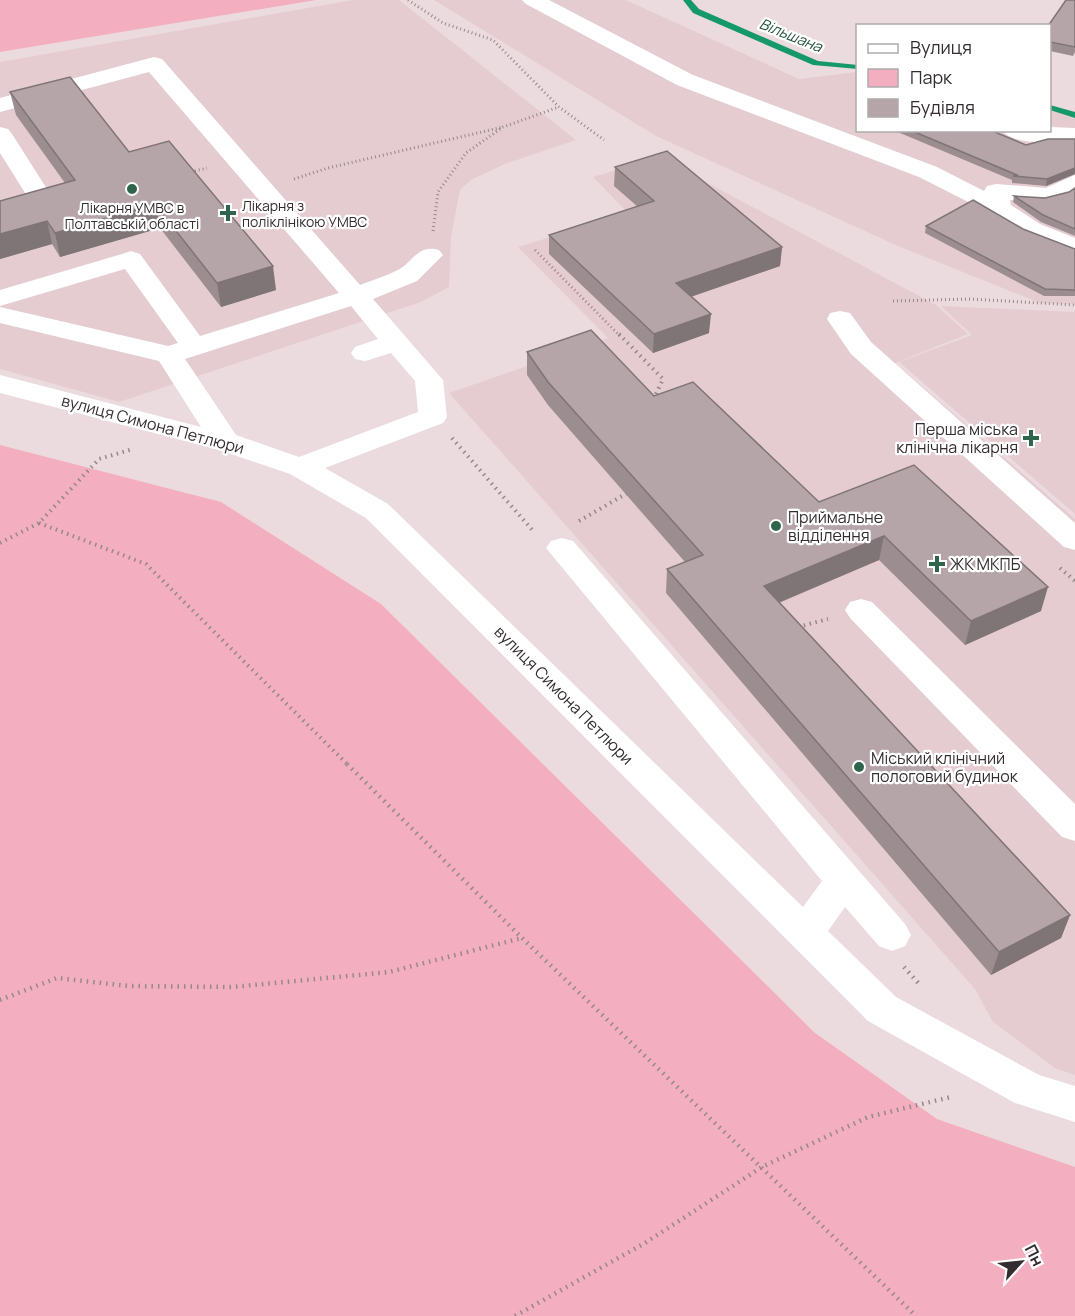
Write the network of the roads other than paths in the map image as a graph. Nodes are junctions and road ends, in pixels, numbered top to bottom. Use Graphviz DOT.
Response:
graph roads {
  1 [pos="532,0"];
  2 [pos="0,105"];
  3 [pos="1019,132"];
  4 [pos="0,134"];
  5 [pos="1075,135"];
  6 [pos="1075,182"];
  7 [pos="1050,196"];
  8 [pos="999,208"];
  9 [pos="1075,208"];
  10 [pos="0,212"];
  11 [pos="1075,247"];
  12 [pos="430,255"];
  13 [pos="356,296"];
  14 [pos="0,298"];
  15 [pos="0,315"];
  16 [pos="840,320"];
  17 [pos="395,342"];
  18 [pos="182,351"];
  19 [pos="364,353"];
  20 [pos="0,384"];
  21 [pos="226,442"];
  22 [pos="300,467"];
  23 [pos="1075,540"];
  24 [pos="562,548"];
  25 [pos="861,610"];
  26 [pos="1075,827"];
  27 [pos="843,880"];
  28 [pos="805,934"];
  29 [pos="892,934"];
  30 [pos="1075,1104"];
  1 -- 8 [label="street"];
  2 -- 13 [label="street"];
  3 -- 5 [label="street"];
  4 -- 10 [label="street"];
  6 -- 7 [label="street"];
  7 -- 8 [label="street"];
  7 -- 9 [label="street"];
  8 -- 11 [label="street"];
  12 -- 13 [label="street"];
  13 -- 17 [label="street"];
  13 -- 18 [label="street"];
  14 -- 18 [label="street"];
  15 -- 18 [label="street"];
  16 -- 23 [label="street"];
  17 -- 19 [label="street"];
  17 -- 22 [label="street"];
  18 -- 21 [label="street"];
  20 -- 21 [label="street, вулиця Симона Петлюри"];
  21 -- 22 [label="street, вулиця Симона Петлюри"];
  22 -- 28 [label="street, вулиця Симона Петлюри"];
  24 -- 27 [label="street"];
  25 -- 26 [label="street"];
  27 -- 28 [label="street"];
  27 -- 29 [label="street"];
  28 -- 30 [label="street, вулиця Симона Петлюри"];
}
